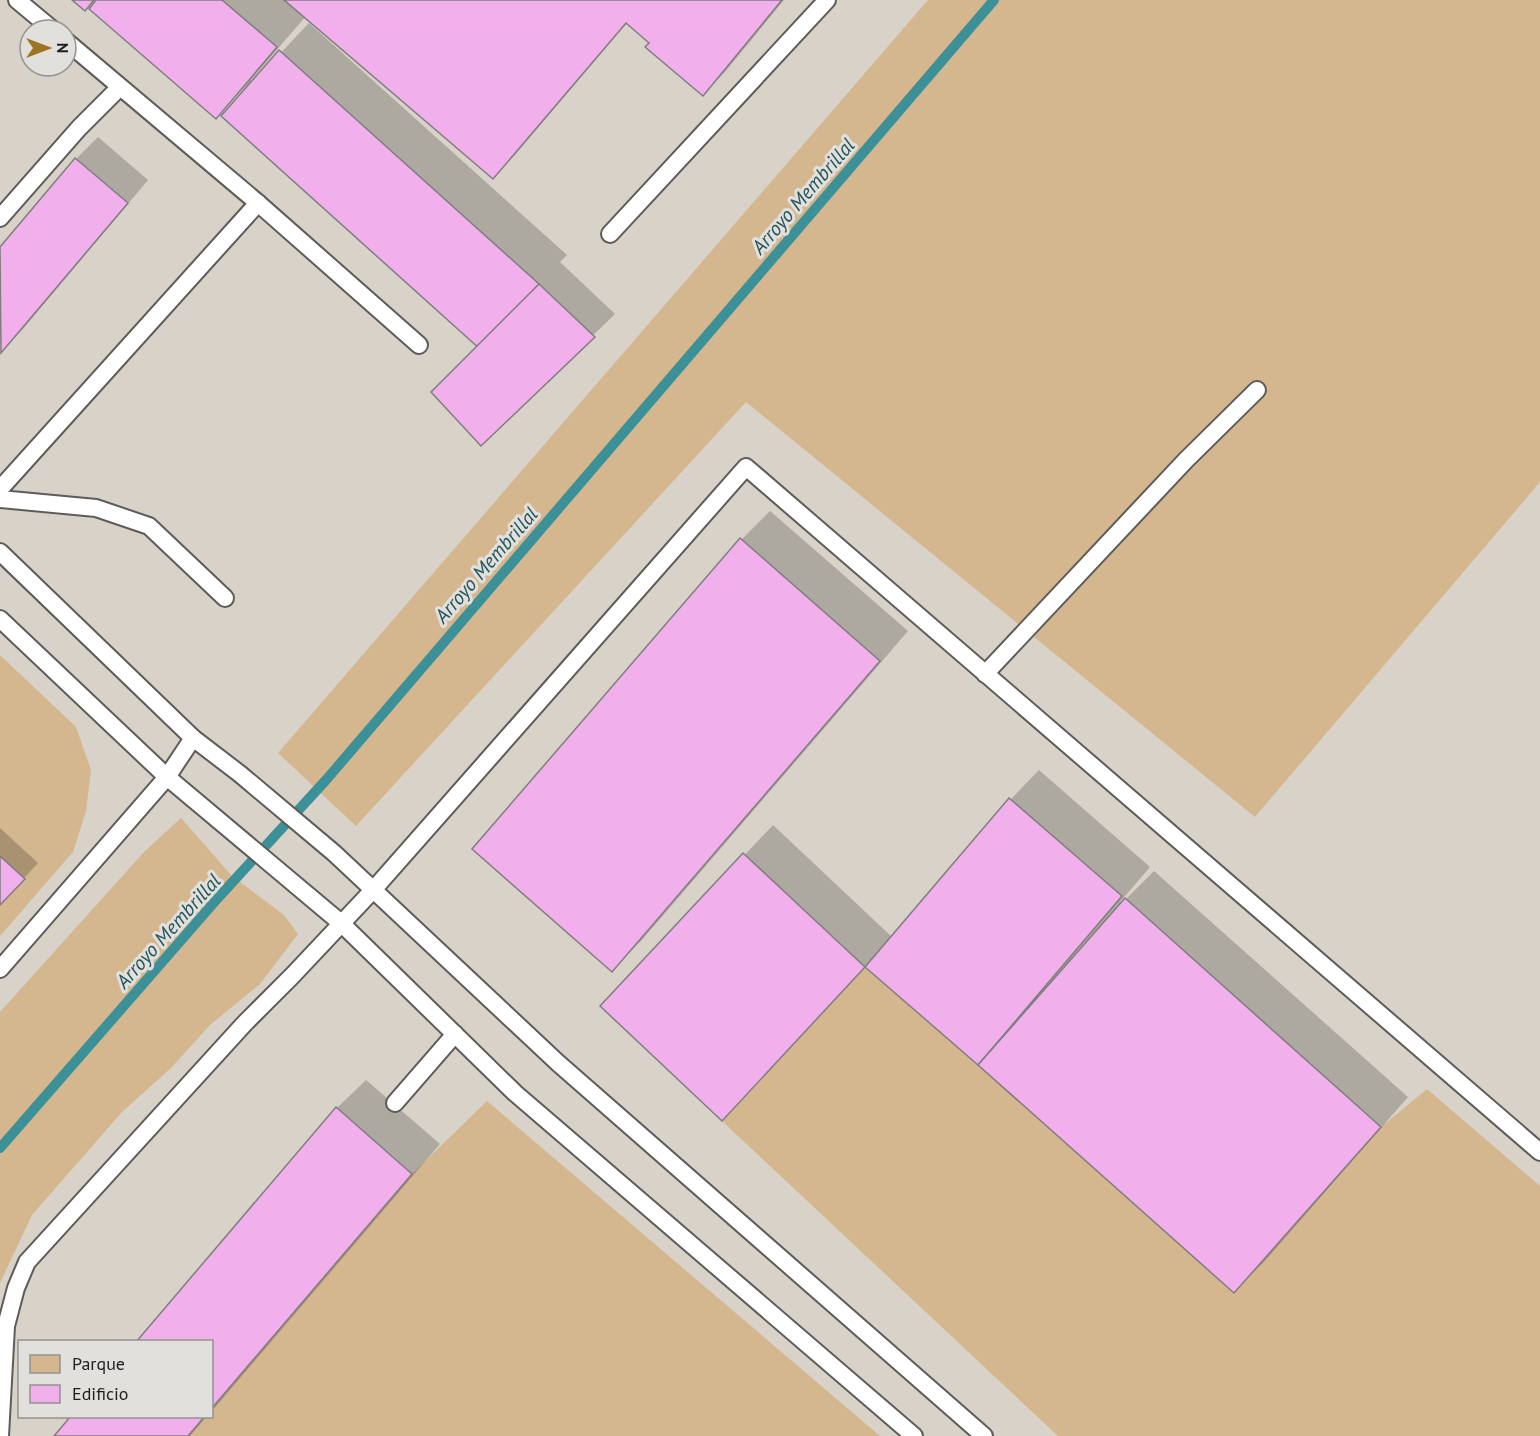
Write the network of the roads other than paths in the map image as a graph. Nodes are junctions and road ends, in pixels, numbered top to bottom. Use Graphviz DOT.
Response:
graph roads {
  1 [pos="17,0"];
  2 [pos="827,0"];
  3 [pos="39,18"];
  4 [pos="78,51"];
  5 [pos="120,87"];
  6 [pos="258,202"];
  7 [pos="0,218"];
  8 [pos="610,234"];
  9 [pos="419,345"];
  10 [pos="1257,390"];
  11 [pos="0,489"];
  12 [pos="0,499"];
  13 [pos="0,552"];
  14 [pos="225,598"];
  15 [pos="0,619"];
  16 [pos="985,674"];
  17 [pos="193,738"];
  18 [pos="167,777"];
  19 [pos="374,889"];
  20 [pos="341,923"];
  21 [pos="0,969"];
  22 [pos="455,1034"];
  23 [pos="395,1103"];
  24 [pos="1540,1152"];
  25 [pos="0,1436"];
  26 [pos="914,1436"];
  27 [pos="984,1436"];
  1 -- 3 [label="lane"];
  2 -- 8 [label="lane"];
  4 -- 5 [label="lane"];
  5 -- 6 [label="lane"];
  5 -- 7 [label="lane"];
  6 -- 9 [label="lane"];
  6 -- 11 [label="lane"];
  10 -- 16 [label="lane"];
  12 -- 14 [label="lane"];
  13 -- 17 [label="lane"];
  15 -- 18 [label="lane"];
  16 -- 19 [label="lane"];
  16 -- 24 [label="lane"];
  17 -- 18 [label="lane"];
  17 -- 19 [label="lane"];
  18 -- 20 [label="lane"];
  18 -- 21 [label="lane"];
  19 -- 20 [label="lane"];
  19 -- 27 [label="lane"];
  20 -- 22 [label="lane"];
  20 -- 25 [label="lane"];
  22 -- 23 [label="lane"];
  22 -- 26 [label="lane"];
}
